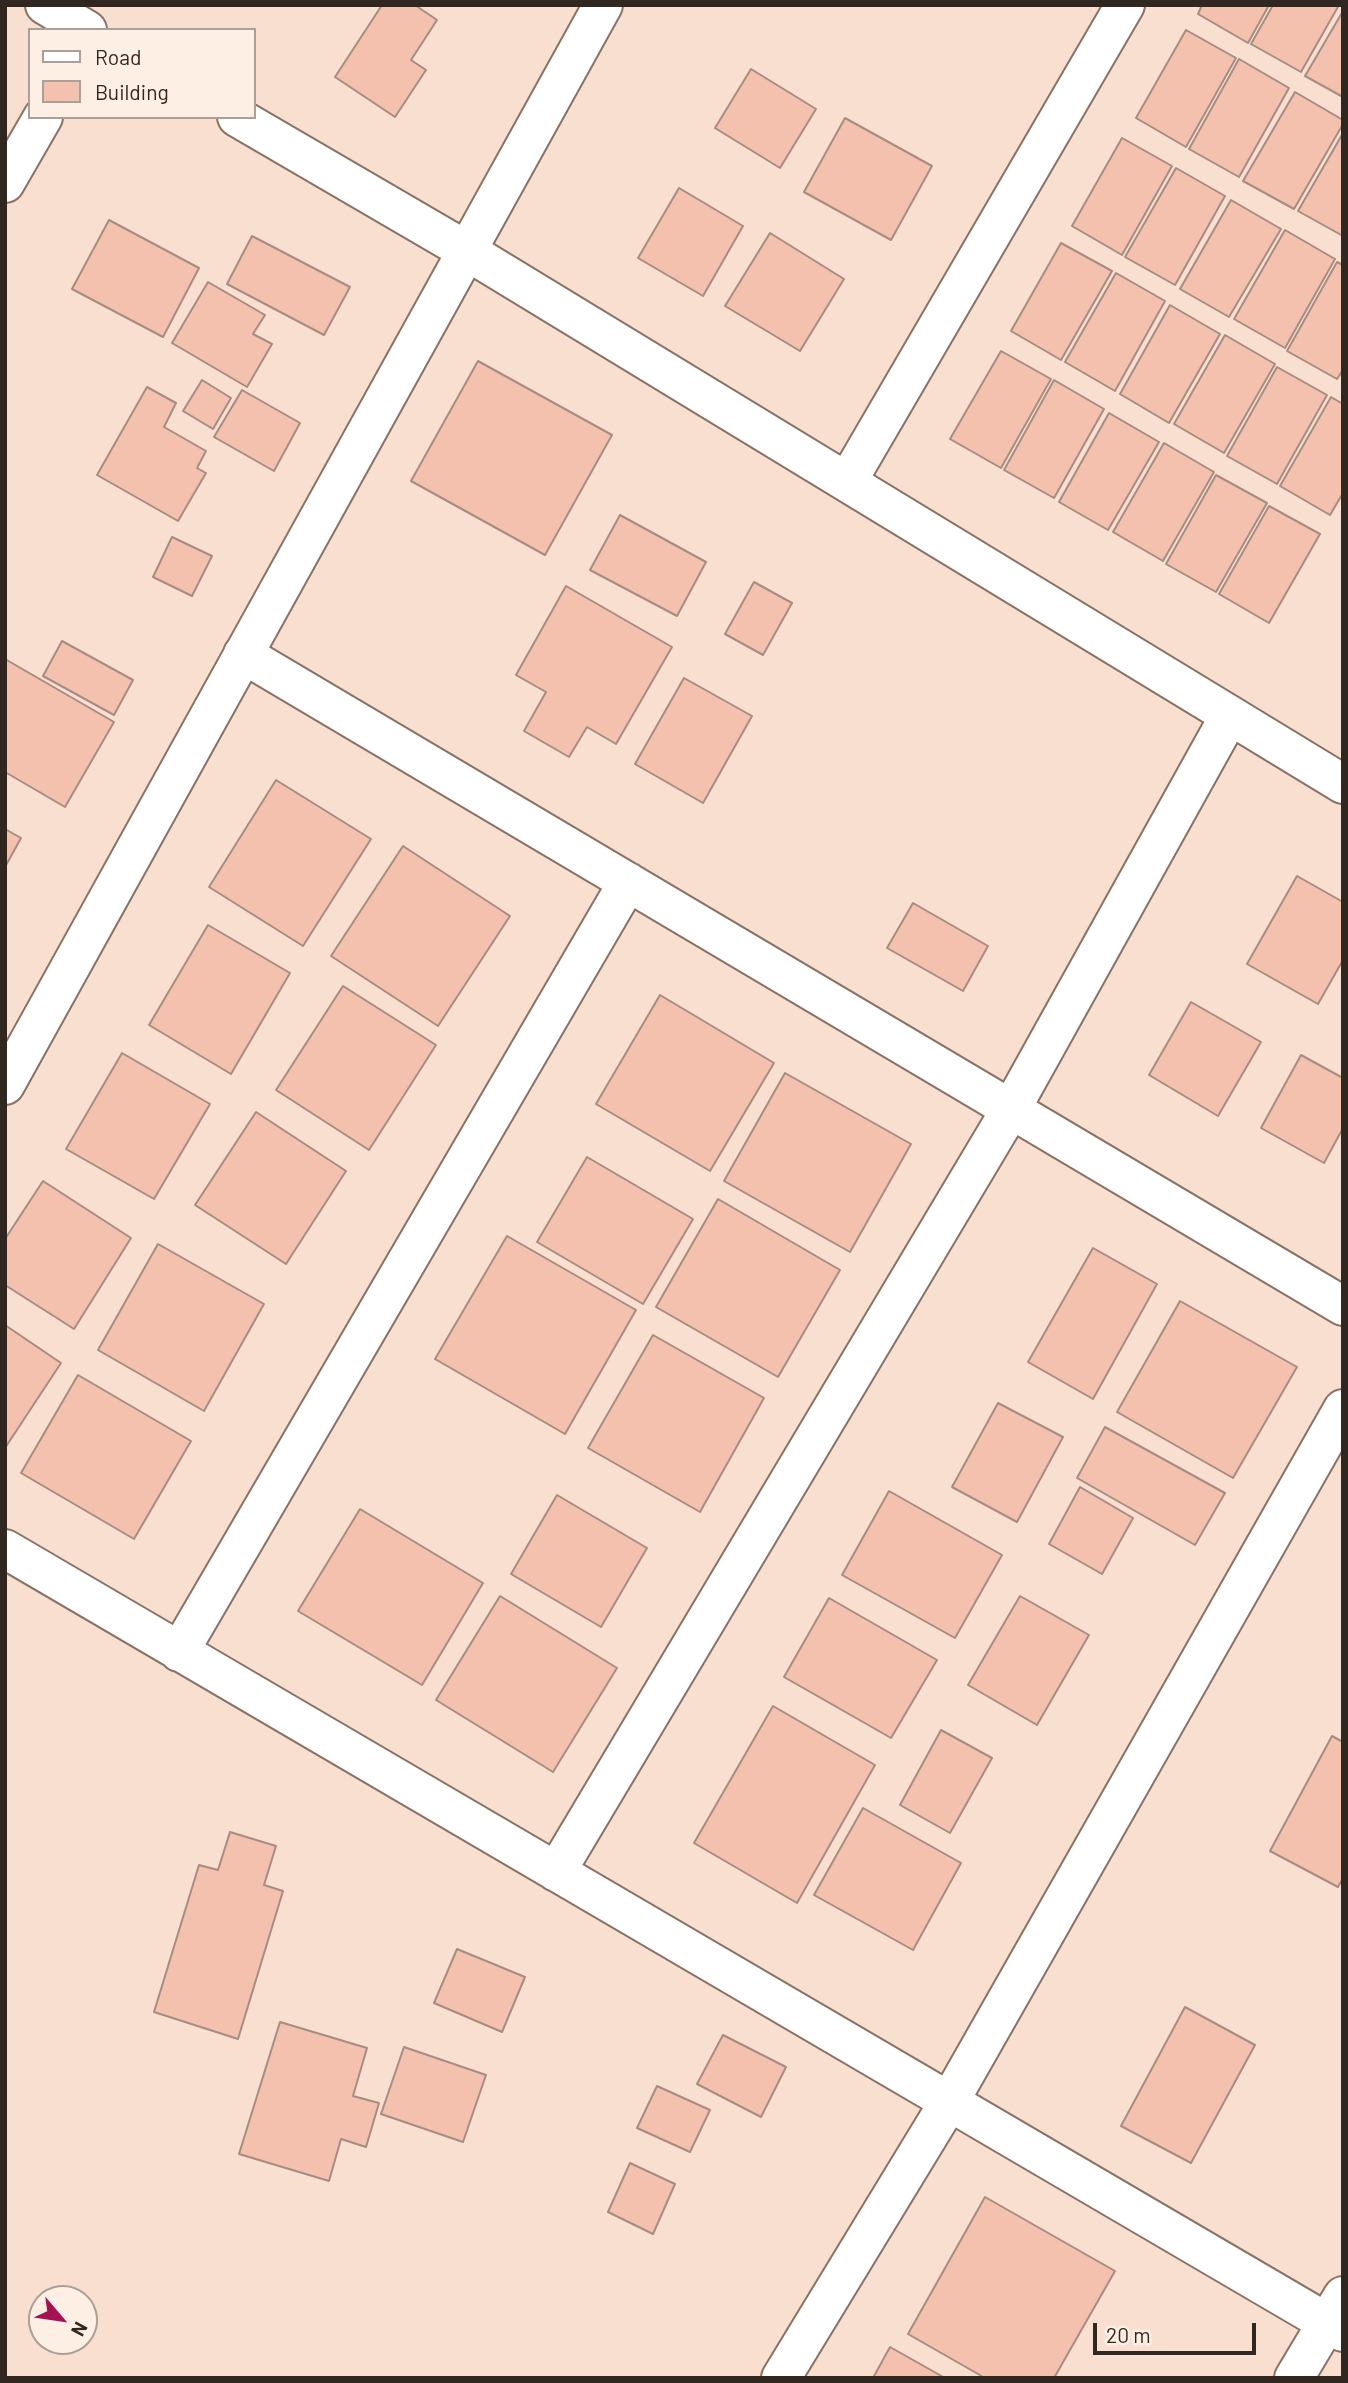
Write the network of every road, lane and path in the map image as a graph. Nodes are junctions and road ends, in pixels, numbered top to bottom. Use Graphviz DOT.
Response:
graph roads {
  1 [pos="45,5"];
  2 [pos="107,5"];
  3 [pos="603,5"];
  4 [pos="1125,5"];
  5 [pos="84,28"];
  6 [pos="95,28"];
  7 [pos="42,119"];
  8 [pos="240,119"];
  9 [pos="5,183"];
  10 [pos="467,251"];
  11 [pos="847,482"];
  12 [pos="243,654"];
  13 [pos="1230,715"];
  14 [pos="1343,784"];
  15 [pos="628,882"];
  16 [pos="5,1085"];
  17 [pos="1011,1109"];
  18 [pos="1343,1306"];
  19 [pos="1343,1409"];
  20 [pos="5,1549"];
  21 [pos="179,1652"];
  22 [pos="556,1872"];
  23 [pos="950,2102"];
  24 [pos="1338,2317"];
  25 [pos="781,2378"];
  26 [pos="1294,2378"];
  1 -- 5 [label="street"];
  2 -- 6 [label="street"];
  3 -- 10 [label="street"];
  4 -- 11 [label="street"];
  7 -- 9 [label="street"];
  8 -- 10 [label="street"];
  10 -- 11 [label="street"];
  10 -- 12 [label="street"];
  11 -- 13 [label="street"];
  12 -- 15 [label="street"];
  12 -- 16 [label="street"];
  13 -- 14 [label="street"];
  13 -- 17 [label="street"];
  15 -- 17 [label="street"];
  15 -- 21 [label="street"];
  17 -- 18 [label="street"];
  17 -- 22 [label="street"];
  19 -- 23 [label="street"];
  20 -- 21 [label="street"];
  21 -- 22 [label="street"];
  22 -- 23 [label="street"];
  23 -- 24 [label="street"];
  23 -- 25 [label="street"];
  24 -- 26 [label="street"];
}
